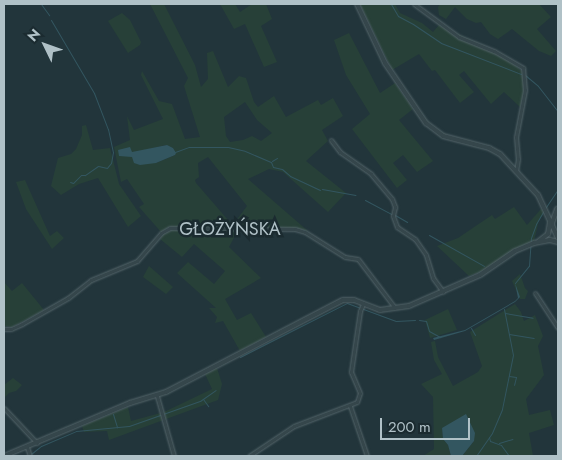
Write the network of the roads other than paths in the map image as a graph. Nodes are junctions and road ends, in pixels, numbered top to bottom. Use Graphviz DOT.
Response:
graph roads {
  1 [pos="357,4"];
  2 [pos="414,4"];
  3 [pos="331,140"];
  4 [pos="516,171"];
  5 [pos="558,209"];
  6 [pos="549,215"];
  7 [pos="552,225"];
  8 [pos="549,234"];
  9 [pos="555,238"];
  10 [pos="536,242"];
  11 [pos="443,292"];
  12 [pos="535,293"];
  13 [pos="362,307"];
  14 [pos="396,308"];
  15 [pos="558,328"];
  16 [pos="4,329"];
  17 [pos="157,396"];
  18 [pos="350,406"];
  19 [pos="4,408"];
  20 [pos="37,442"];
  21 [pos="27,447"];
  22 [pos="4,456"];
  23 [pos="30,456"];
  24 [pos="174,456"];
  25 [pos="249,456"];
  26 [pos="367,456"];
  1 -- 4 [label="street"];
  2 -- 4 [label="street"];
  3 -- 11 [label="street"];
  4 -- 6 [label="street"];
  5 -- 6 [label="street"];
  5 -- 7 [label="street"];
  6 -- 7 [label="street"];
  6 -- 8 [label="street"];
  7 -- 9 [label="street"];
  8 -- 9 [label="street"];
  8 -- 10 [label="street"];
  9 -- 10 [label="street"];
  10 -- 11 [label="street"];
  11 -- 14 [label="street"];
  12 -- 15 [label="street"];
  13 -- 14 [label="street"];
  13 -- 17 [label="street"];
  13 -- 18 [label="street"];
  14 -- 16 [label="street, GŁOŻYŃSKA"];
  17 -- 20 [label="street"];
  17 -- 24 [label="street"];
  18 -- 25 [label="street"];
  18 -- 26 [label="street"];
  19 -- 20 [label="street"];
  20 -- 21 [label="street"];
  21 -- 22 [label="street"];
  21 -- 23 [label="street"];
}
